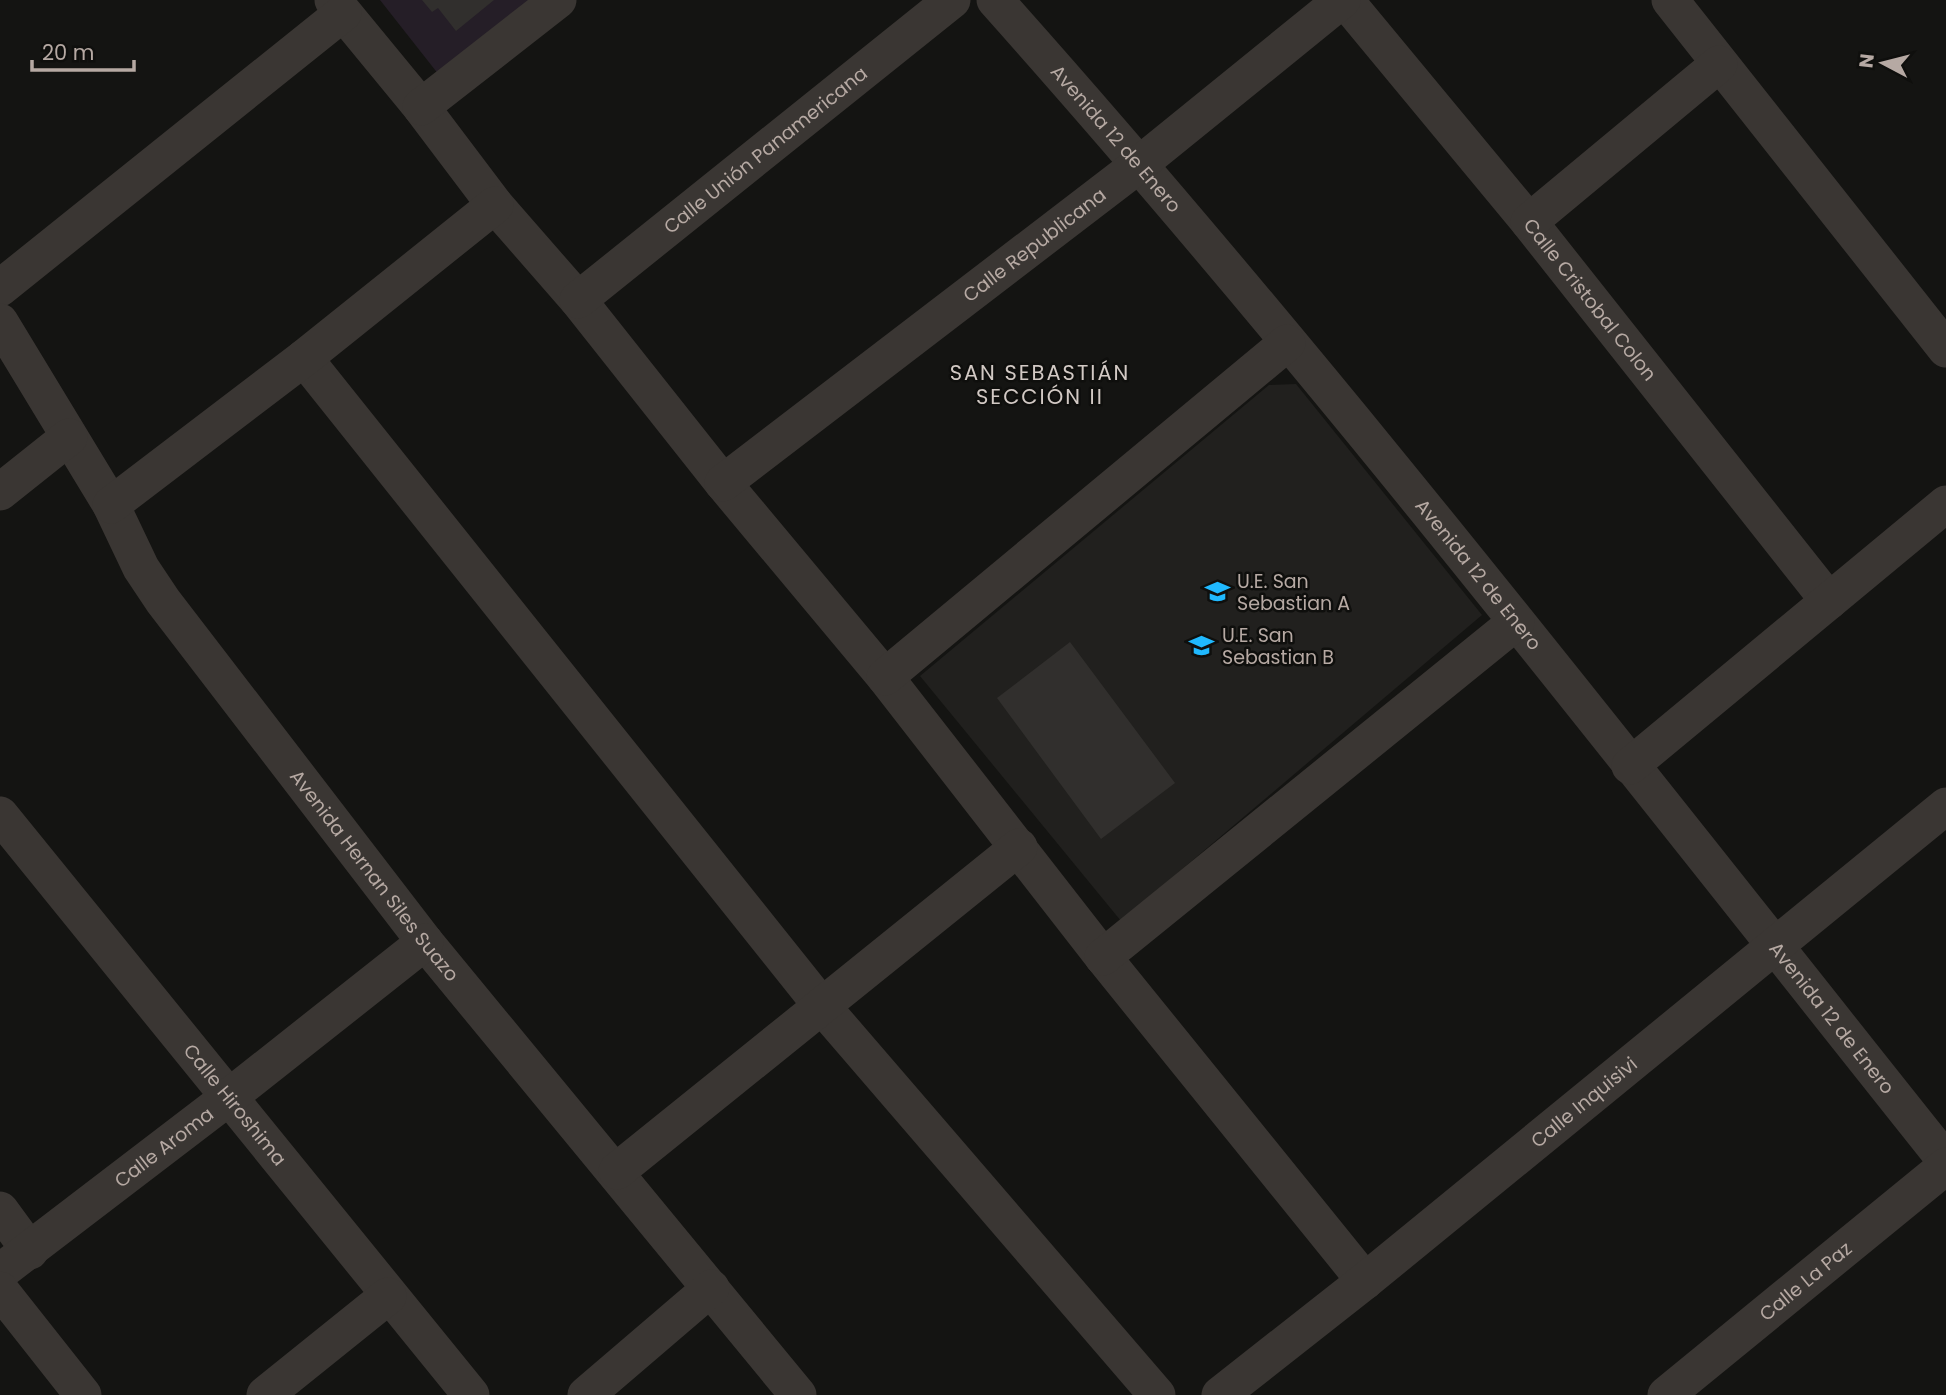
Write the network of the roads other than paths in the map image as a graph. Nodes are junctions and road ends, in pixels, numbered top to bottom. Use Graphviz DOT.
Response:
graph roads {
  1 [pos="558,0"];
  2 [pos="952,0"];
  3 [pos="995,0"];
  4 [pos="1344,0"];
  5 [pos="1670,0"];
  6 [pos="338,6"];
  7 [pos="1719,64"];
  8 [pos="421,107"];
  9 [pos="1141,163"];
  10 [pos="495,205"];
  11 [pos="1529,222"];
  12 [pos="0,288"];
  13 [pos="579,300"];
  14 [pos="0,322"];
  15 [pos="1287,343"];
  16 [pos="1946,349"];
  17 [pos="304,358"];
  18 [pos="69,437"];
  19 [pos="723,483"];
  20 [pos="0,492"];
  21 [pos="1946,504"];
  22 [pos="111,505"];
  23 [pos="1829,601"];
  24 [pos="1516,622"];
  25 [pos="885,677"];
  26 [pos="1630,766"];
  27 [pos="1946,806"];
  28 [pos="0,815"];
  29 [pos="1018,847"];
  30 [pos="425,942"];
  31 [pos="1773,944"];
  32 [pos="1103,957"];
  33 [pos="821,1005"];
  34 [pos="229,1097"];
  35 [pos="1946,1163"];
  36 [pos="617,1171"];
  37 [pos="0,1210"];
  38 [pos="30,1251"];
  39 [pos="0,1272"];
  40 [pos="1365,1281"];
  41 [pos="711,1288"];
  42 [pos="0,1290"];
  43 [pos="388,1296"];
  44 [pos="83,1395"];
  45 [pos="265,1395"];
  46 [pos="471,1395"];
  47 [pos="586,1395"];
  48 [pos="798,1395"];
  49 [pos="1157,1395"];
  50 [pos="1220,1395"];
  51 [pos="1666,1395"];
  1 -- 8 [label="street"];
  2 -- 13 [label="street, Calle Unión Panamericana"];
  3 -- 9 [label="street, Avenida 12 de Enero"];
  4 -- 9 [label="street, Calle Republicana"];
  4 -- 11 [label="street, Calle Cristobal Colon"];
  5 -- 7 [label="street"];
  6 -- 8 [label="street"];
  6 -- 12 [label="street"];
  7 -- 11 [label="street"];
  7 -- 16 [label="street"];
  8 -- 10 [label="street"];
  9 -- 15 [label="street, Avenida 12 de Enero"];
  9 -- 19 [label="street, Calle Republicana"];
  10 -- 13 [label="street"];
  10 -- 17 [label="street"];
  11 -- 23 [label="street, Calle Cristobal Colon"];
  13 -- 19 [label="street"];
  14 -- 18 [label="street, Avenida Hernan Siles Suazo"];
  15 -- 24 [label="street, Avenida 12 de Enero"];
  15 -- 25 [label="street"];
  17 -- 22 [label="street"];
  17 -- 33 [label="street"];
  18 -- 20 [label="street"];
  18 -- 22 [label="street, Avenida Hernan Siles Suazo"];
  19 -- 25 [label="street"];
  21 -- 23 [label="street"];
  22 -- 30 [label="street, Avenida Hernan Siles Suazo"];
  23 -- 26 [label="street"];
  24 -- 26 [label="street, Avenida 12 de Enero"];
  24 -- 32 [label="street"];
  25 -- 29 [label="street"];
  26 -- 31 [label="street, Avenida 12 de Enero"];
  27 -- 31 [label="street, Calle Inquisivi"];
  28 -- 34 [label="street, Calle Hiroshima"];
  29 -- 32 [label="street"];
  29 -- 33 [label="street"];
  30 -- 34 [label="street, Calle Aroma"];
  30 -- 36 [label="street, Avenida Hernan Siles Suazo"];
  31 -- 35 [label="street, Avenida 12 de Enero"];
  31 -- 40 [label="street, Calle Inquisivi"];
  32 -- 40 [label="street"];
  33 -- 36 [label="street"];
  33 -- 49 [label="street"];
  34 -- 38 [label="street, Calle Aroma"];
  34 -- 43 [label="street, Calle Hiroshima"];
  35 -- 51 [label="street, Calle La Paz"];
  36 -- 41 [label="street, Avenida Hernan Siles Suazo"];
  37 -- 38 [label="street"];
  38 -- 39 [label="street, Calle Aroma"];
  40 -- 50 [label="street, Calle Inquisivi"];
  41 -- 47 [label="street"];
  41 -- 48 [label="street, Avenida Hernan Siles Suazo"];
  42 -- 44 [label="street"];
  43 -- 45 [label="street"];
  43 -- 46 [label="street, Calle Hiroshima"];
}
